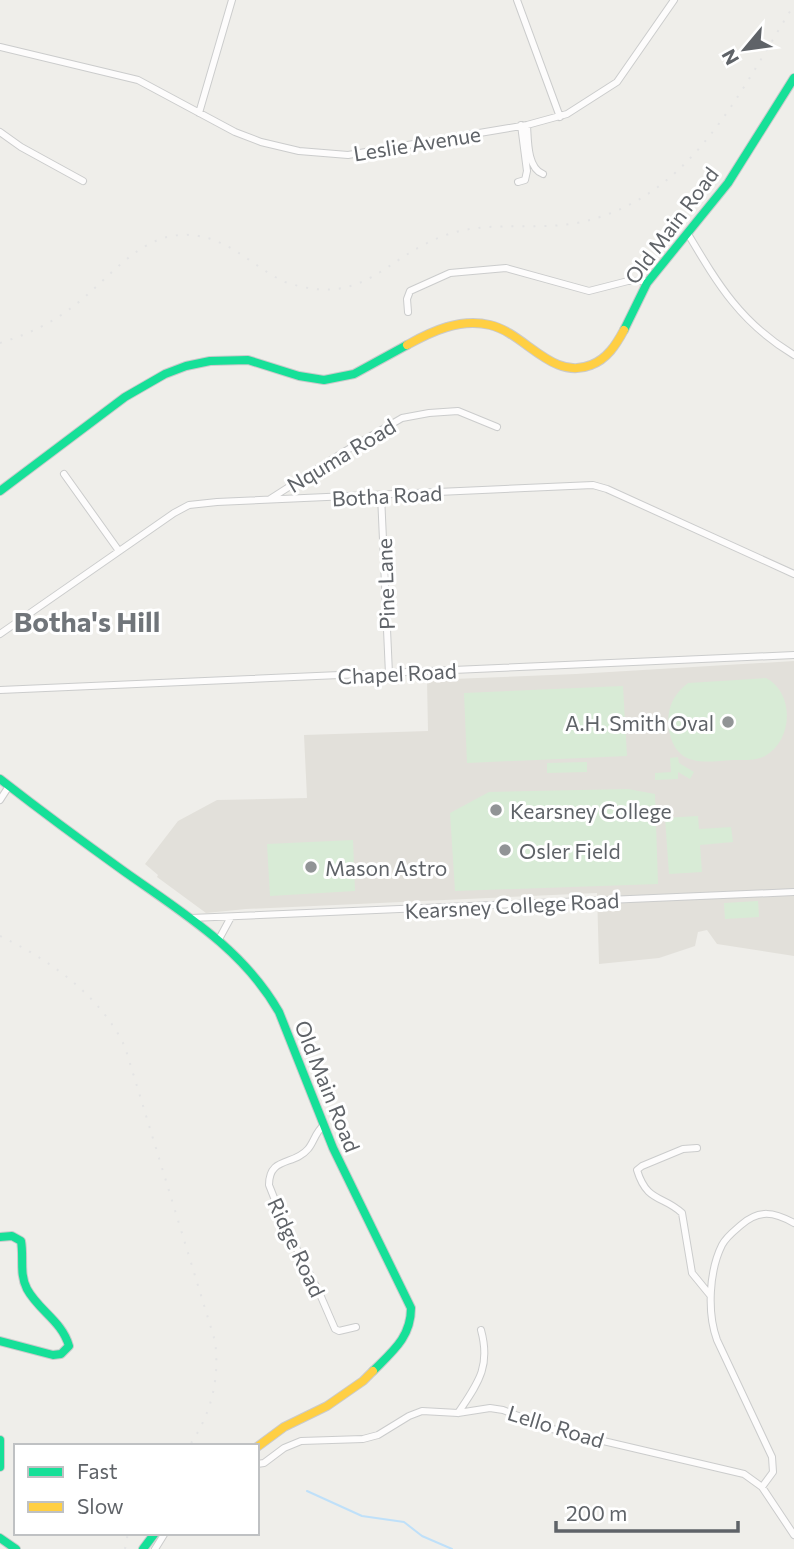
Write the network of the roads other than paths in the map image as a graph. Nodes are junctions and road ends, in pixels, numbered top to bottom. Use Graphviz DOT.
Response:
graph roads {
  1 [pos="232,0"];
  2 [pos="517,0"];
  3 [pos="674,0"];
  4 [pos="0,47"];
  5 [pos="794,78"];
  6 [pos="199,113"];
  7 [pos="560,117"];
  8 [pos="524,125"];
  9 [pos="0,132"];
  10 [pos="542,174"];
  11 [pos="83,181"];
  12 [pos="518,182"];
  13 [pos="688,234"];
  14 [pos="649,281"];
  15 [pos="408,312"];
  16 [pos="794,355"];
  17 [pos="497,427"];
  18 [pos="64,474"];
  19 [pos="0,491"];
  20 [pos="381,495"];
  21 [pos="268,501"];
  22 [pos="119,551"];
  23 [pos="794,574"];
  24 [pos="0,634"];
  25 [pos="794,655"];
  26 [pos="389,674"];
  27 [pos="0,690"];
  28 [pos="0,779"];
  29 [pos="9,786"];
  30 [pos="0,800"];
  31 [pos="794,892"];
  32 [pos="230,917"];
  33 [pos="190,919"];
  34 [pos="218,941"];
  35 [pos="323,1126"];
  36 [pos="697,1148"];
  37 [pos="794,1223"];
  38 [pos="0,1237"];
  39 [pos="710,1295"];
  40 [pos="356,1327"];
  41 [pos="481,1330"];
  42 [pos="0,1341"];
  43 [pos="458,1413"];
  44 [pos="0,1440"];
  45 [pos="259,1446"];
  46 [pos="259,1464"];
  47 [pos="0,1467"];
  48 [pos="762,1487"];
  49 [pos="794,1535"];
  50 [pos="0,1538"];
  51 [pos="16,1549"];
  1 -- 6 [label="street"];
  2 -- 7 [label="street"];
  3 -- 7 [label="street, Leslie Avenue"];
  4 -- 6 [label="street, Leslie Avenue"];
  5 -- 13 [label="main road, Old Main Road"];
  6 -- 8 [label="street, Leslie Avenue"];
  7 -- 8 [label="street, Leslie Avenue"];
  8 -- 10 [label="street"];
  8 -- 12 [label="street"];
  9 -- 11 [label="street"];
  13 -- 14 [label="main road, Old Main Road"];
  13 -- 16 [label="street"];
  14 -- 15 [label="street"];
  14 -- 19 [label="main road, Old Main Road"];
  17 -- 21 [label="street, Nquma Road"];
  18 -- 22 [label="street"];
  20 -- 21 [label="street, Botha Road"];
  20 -- 23 [label="street, Botha Road"];
  20 -- 26 [label="street, Pine Lane"];
  21 -- 22 [label="street, Botha Road"];
  22 -- 24 [label="street, Botha Road"];
  25 -- 26 [label="street, Chapel Road"];
  26 -- 27 [label="street, Chapel Road"];
  28 -- 29 [label="main road, Old Main Road"];
  29 -- 30 [label="street"];
  29 -- 33 [label="main road, Old Main Road"];
  31 -- 32 [label="street, Kearsney College Road"];
  32 -- 33 [label="street, Kearsney College Road"];
  32 -- 34 [label="street"];
  33 -- 34 [label="main road, Old Main Road"];
  34 -- 35 [label="main road, Old Main Road"];
  35 -- 40 [label="street, Ridge Road"];
  35 -- 45 [label="main road, Old Main Road"];
  36 -- 39 [label="street"];
  37 -- 39 [label="street"];
  38 -- 42 [label="main road"];
  39 -- 48 [label="street"];
  41 -- 43 [label="street"];
  43 -- 46 [label="street, Lello Road"];
  43 -- 48 [label="street, Lello Road"];
  44 -- 47 [label="main road"];
  48 -- 49 [label="street, Lello Road"];
  50 -- 51 [label="main road"];
}
